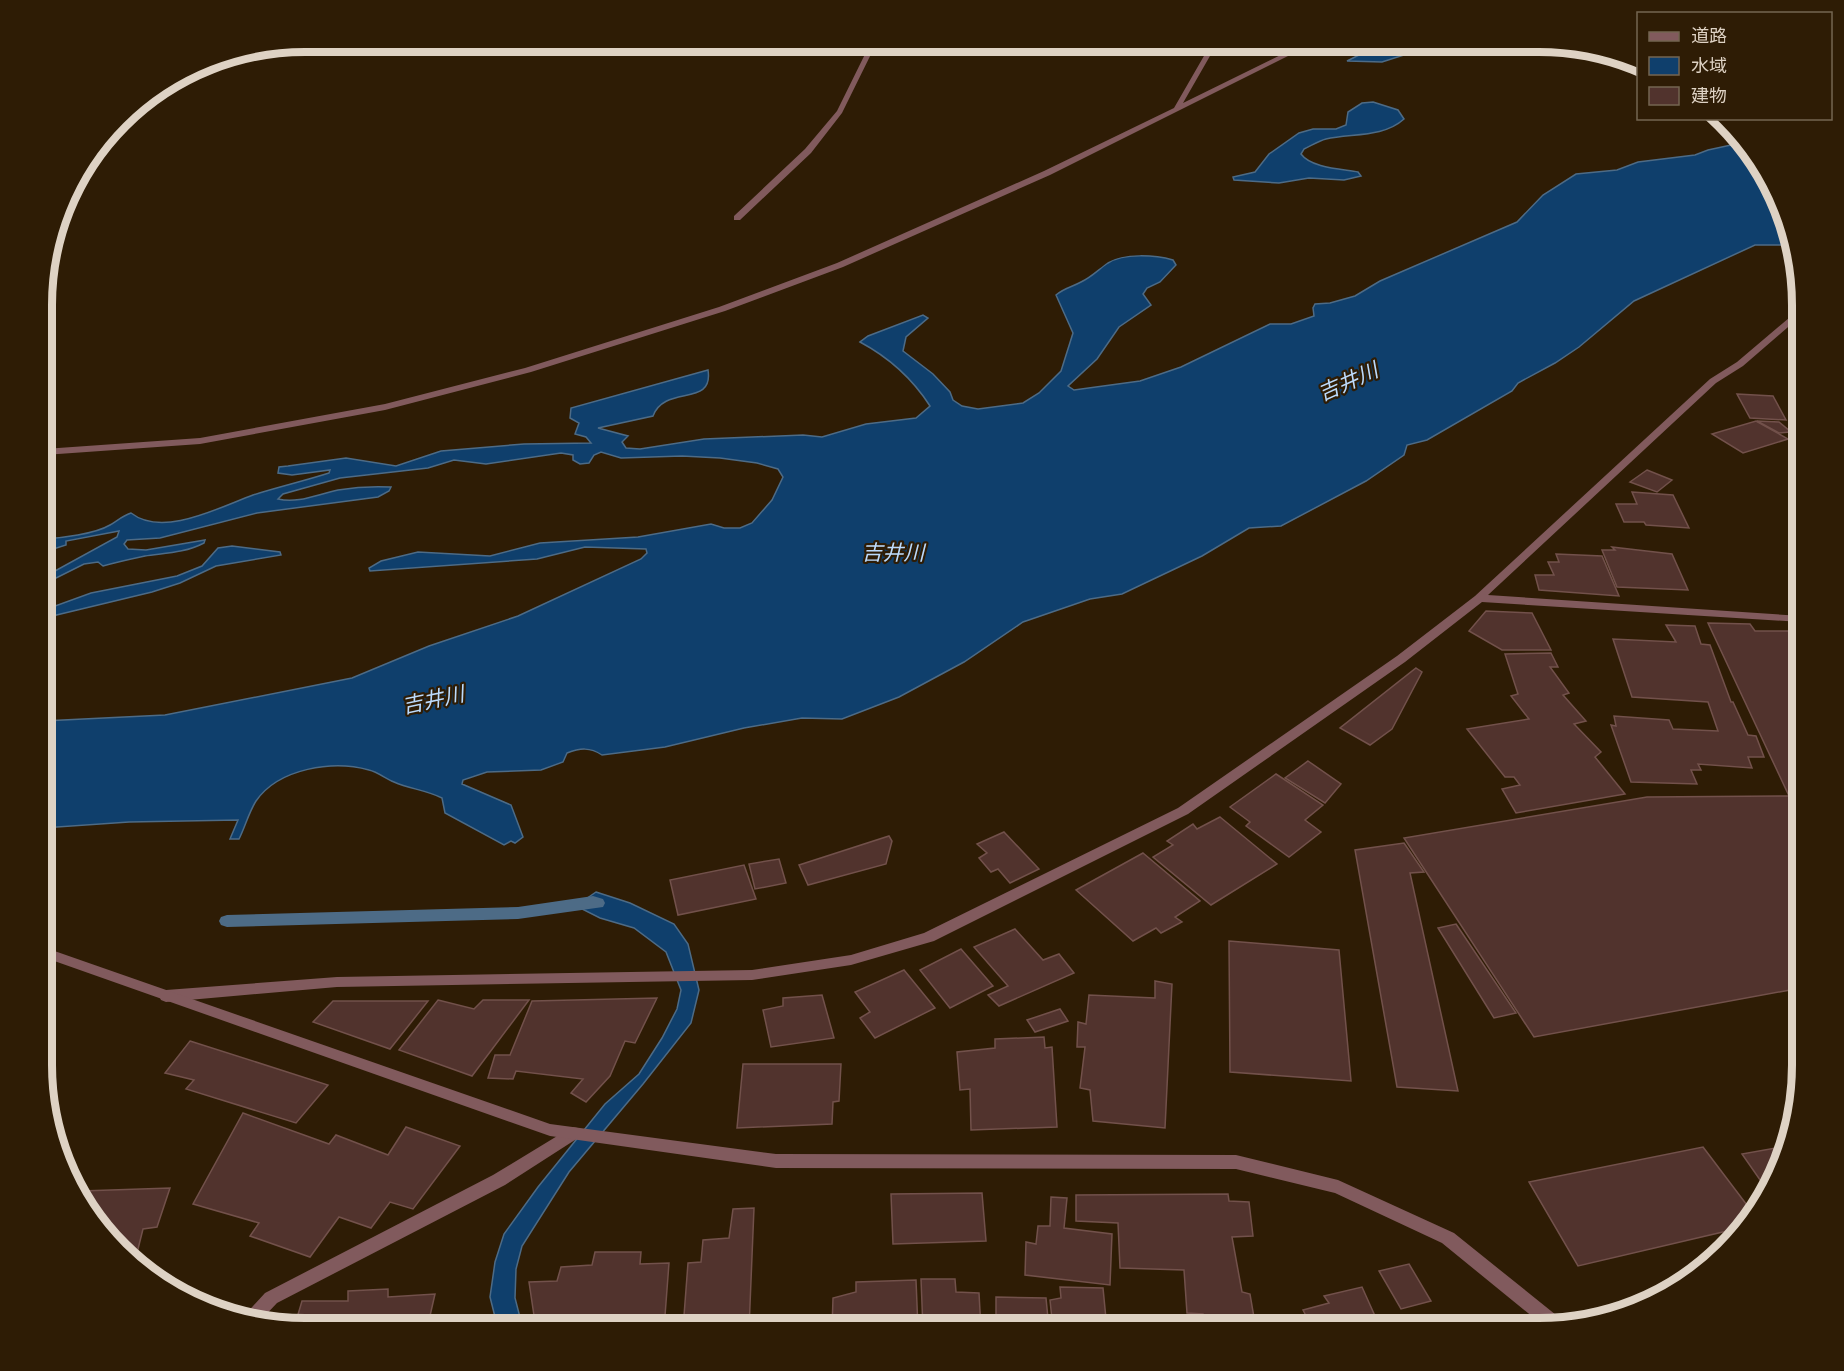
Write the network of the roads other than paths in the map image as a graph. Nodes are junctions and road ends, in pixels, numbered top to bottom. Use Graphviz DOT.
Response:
graph roads {
  1 [pos="869,52"];
  2 [pos="1209,52"];
  3 [pos="1293,52"];
  4 [pos="1176,109"];
  5 [pos="737,218"];
  6 [pos="1792,319"];
  7 [pos="52,451"];
  8 [pos="1479,598"];
  9 [pos="1792,618"];
  10 [pos="52,955"];
  11 [pos="166,996"];
  12 [pos="572,1133"];
  13 [pos="256,1314"];
  14 [pos="1545,1318"];
  1 -- 5 [label="street"];
  2 -- 4 [label="street"];
  3 -- 4 [label="street"];
  4 -- 7 [label="street"];
  6 -- 8 [label="street"];
  8 -- 9 [label="street"];
  8 -- 11 [label="street"];
  10 -- 11 [label="street"];
  11 -- 12 [label="street"];
  12 -- 13 [label="street"];
  12 -- 14 [label="street"];
}
